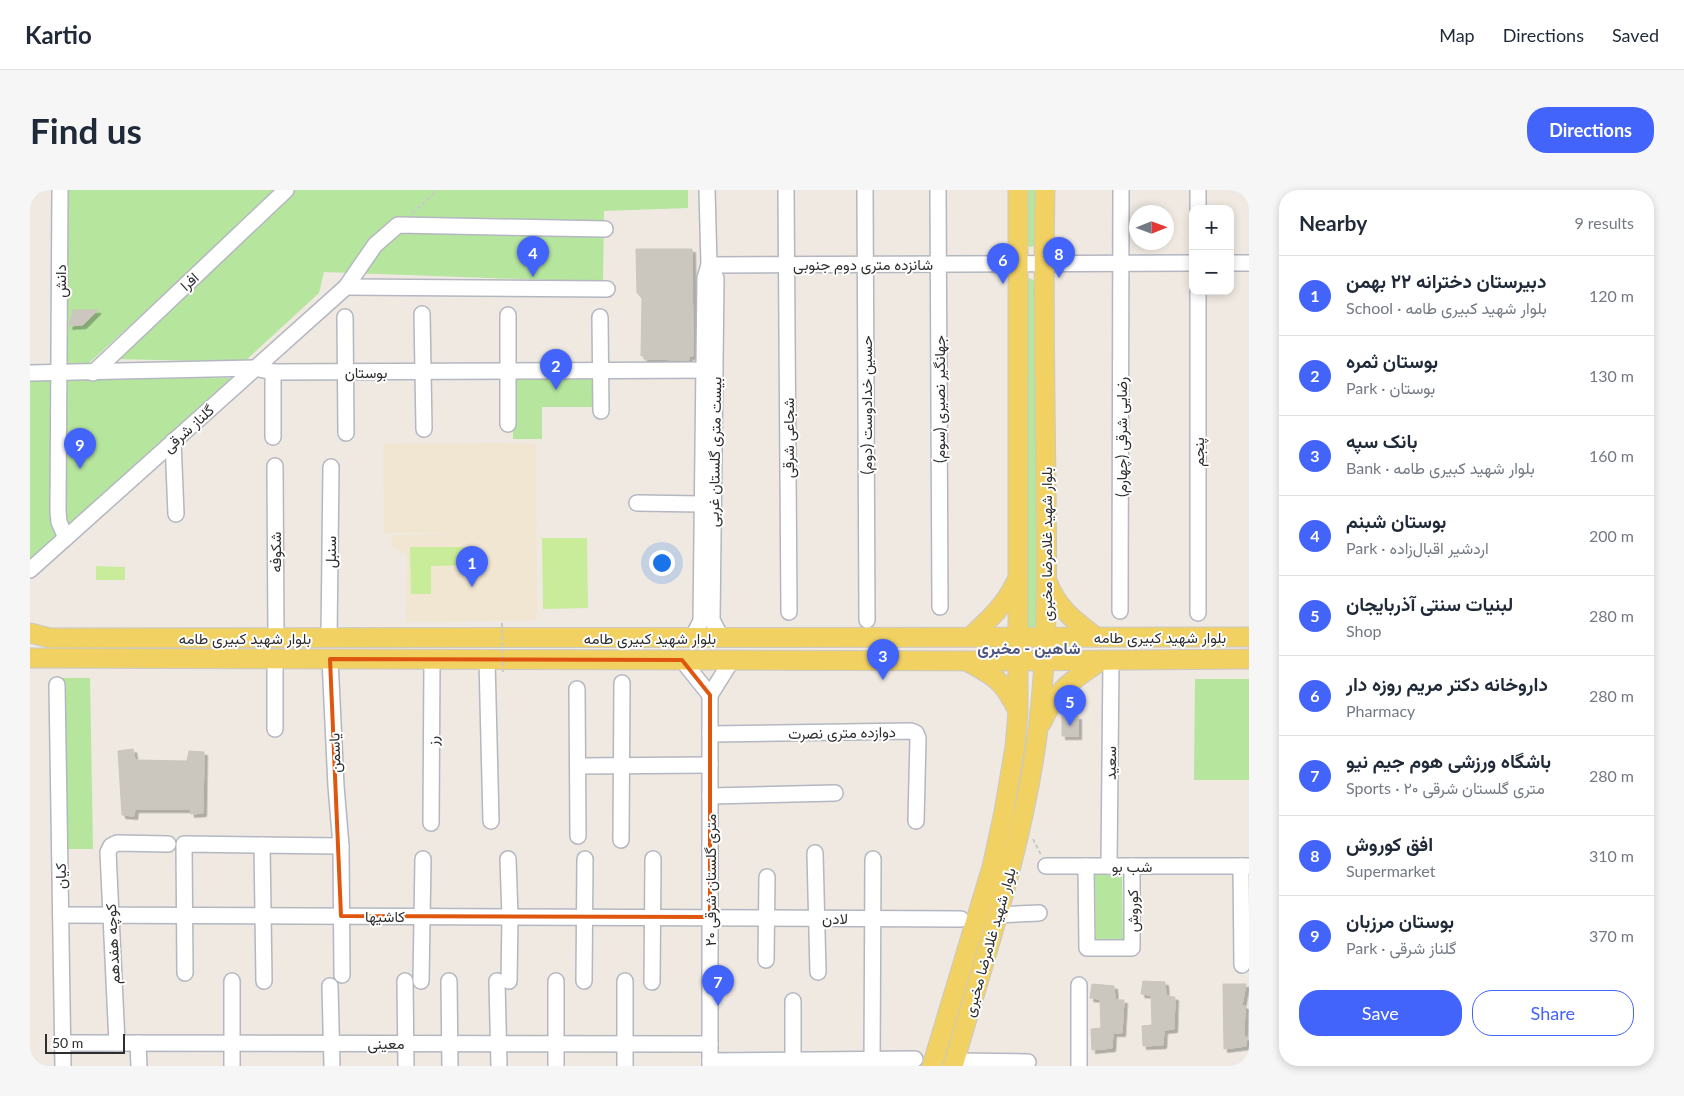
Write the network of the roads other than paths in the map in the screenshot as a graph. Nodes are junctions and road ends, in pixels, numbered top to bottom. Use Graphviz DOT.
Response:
graph roads {
  1 [pos="60,190"];
  2 [pos="286,190"];
  3 [pos="707,190"];
  4 [pos="786,190"];
  5 [pos="865,190"];
  6 [pos="938,190"];
  7 [pos="1018,190"];
  8 [pos="1045,190"];
  9 [pos="1122,190"];
  10 [pos="1198,190"];
  11 [pos="1198,205"];
  12 [pos="606,229"];
  13 [pos="1018,263"];
  14 [pos="1044,263"];
  15 [pos="1121,263"];
  16 [pos="1189,263"];
  17 [pos="1234,263"];
  18 [pos="1249,263"];
  19 [pos="787,264"];
  20 [pos="866,264"];
  21 [pos="939,264"];
  22 [pos="709,265"];
  23 [pos="346,287"];
  24 [pos="606,290"];
  25 [pos="1198,295"];
  26 [pos="422,314"];
  27 [pos="508,315"];
  28 [pos="345,317"];
  29 [pos="600,318"];
  30 [pos="255,368"];
  31 [pos="709,370"];
  32 [pos="423,371"];
  33 [pos="508,371"];
  34 [pos="601,371"];
  35 [pos="93,372"];
  36 [pos="273,372"];
  37 [pos="346,372"];
  38 [pos="30,373"];
  39 [pos="60,373"];
  40 [pos="601,410"];
  41 [pos="508,424"];
  42 [pos="424,429"];
  43 [pos="346,433"];
  44 [pos="273,437"];
  45 [pos="173,441"];
  46 [pos="275,466"];
  47 [pos="331,467"];
  48 [pos="637,504"];
  49 [pos="702,504"];
  50 [pos="176,514"];
  51 [pos="66,538"];
  52 [pos="30,570"];
  53 [pos="1017,578"];
  54 [pos="1047,578"];
  55 [pos="940,607"];
  56 [pos="1120,611"];
  57 [pos="789,612"];
  58 [pos="1198,613"];
  59 [pos="867,620"];
  60 [pos="30,631"];
  61 [pos="1045,637"];
  62 [pos="1096,637"];
  63 [pos="1249,637"];
  64 [pos="276,638"];
  65 [pos="329,638"];
  66 [pos="692,638"];
  67 [pos="722,638"];
  68 [pos="970,638"];
  69 [pos="1018,638"];
  70 [pos="275,659"];
  71 [pos="330,659"];
  72 [pos="1249,659"];
  73 [pos="30,660"];
  74 [pos="432,660"];
  75 [pos="487,660"];
  76 [pos="682,660"];
  77 [pos="732,660"];
  78 [pos="965,660"];
  79 [pos="1018,660"];
  80 [pos="1044,660"];
  81 [pos="1107,660"];
  82 [pos="622,683"];
  83 [pos="57,685"];
  84 [pos="577,689"];
  85 [pos="710,695"];
  86 [pos="1018,712"];
  87 [pos="275,729"];
  88 [pos="1038,730"];
  89 [pos="710,734"];
  90 [pos="710,765"];
  91 [pos="578,766"];
  92 [pos="621,766"];
  93 [pos="835,793"];
  94 [pos="710,796"];
  95 [pos="491,821"];
  96 [pos="916,821"];
  97 [pos="431,824"];
  98 [pos="578,836"];
  99 [pos="621,840"];
  100 [pos="168,844"];
  101 [pos="262,845"];
  102 [pos="341,846"];
  103 [pos="815,853"];
  104 [pos="423,859"];
  105 [pos="508,859"];
  106 [pos="585,859"];
  107 [pos="653,859"];
  108 [pos="873,859"];
  109 [pos="1046,866"];
  110 [pos="1086,866"];
  111 [pos="1109,866"];
  112 [pos="1132,866"];
  113 [pos="1245,866"];
  114 [pos="767,876"];
  115 [pos="1038,913"];
  116 [pos="997,914"];
  117 [pos="60,915"];
  118 [pos="111,915"];
  119 [pos="185,915"];
  120 [pos="263,916"];
  121 [pos="341,916"];
  122 [pos="422,916"];
  123 [pos="510,916"];
  124 [pos="585,917"];
  125 [pos="652,917"];
  126 [pos="710,917"];
  127 [pos="767,918"];
  128 [pos="816,918"];
  129 [pos="873,918"];
  130 [pos="961,919"];
  131 [pos="766,960"];
  132 [pos="1242,965"];
  133 [pos="818,972"];
  134 [pos="185,973"];
  135 [pos="342,975"];
  136 [pos="232,981"];
  137 [pos="264,981"];
  138 [pos="405,981"];
  139 [pos="421,981"];
  140 [pos="449,981"];
  141 [pos="556,981"];
  142 [pos="584,981"];
  143 [pos="625,981"];
  144 [pos="652,982"];
  145 [pos="1079,985"];
  146 [pos="330,986"];
  147 [pos="793,1001"];
  148 [pos="62,1043"];
  149 [pos="118,1043"];
  150 [pos="138,1043"];
  151 [pos="232,1043"];
  152 [pos="332,1044"];
  153 [pos="405,1044"];
  154 [pos="450,1044"];
  155 [pos="499,1044"];
  156 [pos="556,1044"];
  157 [pos="625,1044"];
  158 [pos="710,1044"];
  159 [pos="915,1059"];
  160 [pos="1028,1062"];
  161 [pos="793,1063"];
  162 [pos="872,1063"];
  163 [pos="954,1063"];
  164 [pos="710,1064"];
  165 [pos="993,1064"];
  166 [pos="63,1066"];
  167 [pos="139,1066"];
  168 [pos="232,1066"];
  169 [pos="332,1066"];
  170 [pos="406,1066"];
  171 [pos="450,1066"];
  172 [pos="499,1066"];
  173 [pos="556,1066"];
  174 [pos="625,1066"];
  175 [pos="932,1066"];
  176 [pos="1079,1066"];
  1 -- 39 [label="street, دانش"];
  2 -- 35 [label="street, افرا"];
  3 -- 22 [label="street, بیست متری گلستان غربی"];
  4 -- 19 [label="street, شجاعی شرقی"];
  5 -- 20 [label="street, حسین خدادوست (دوم)"];
  6 -- 21 [label="street, جهانگیر نصیری (سوم)"];
  7 -- 13 [label="main road, بلوار شهید غلامرضا مخبری"];
  8 -- 14 [label="main road, بلوار شهید غلامرضا مخبری"];
  9 -- 15 [label="street, رضایی شرقی (چهارم)"];
  10 -- 11 [label="street"];
  12 -- 23 [label="street, گلناز شرقی"];
  13 -- 14 [label="street, شانزده متری دوم جنوبی"];
  13 -- 21 [label="street, شانزده متری دوم جنوبی"];
  13 -- 53 [label="main road, بلوار شهید غلامرضا مخبری"];
  14 -- 15 [label="street, شانزده متری دوم جنوبی"];
  14 -- 54 [label="main road, بلوار شهید غلامرضا مخبری"];
  15 -- 16 [label="street, شانزده متری دوم جنوبی"];
  15 -- 56 [label="street, رضایی شرقی (چهارم)"];
  17 -- 18 [label="street"];
  19 -- 20 [label="street, شانزده متری دوم جنوبی"];
  19 -- 22 [label="street, شانزده متری دوم جنوبی"];
  19 -- 57 [label="street, شجاعی شرقی"];
  20 -- 21 [label="street, شانزده متری دوم جنوبی"];
  20 -- 59 [label="street, حسین خدادوست (دوم)"];
  21 -- 55 [label="street, جهانگیر نصیری (سوم)"];
  22 -- 31 [label="street, بیست متری گلستان غربی"];
  23 -- 24 [label="street"];
  23 -- 30 [label="street, گلناز شرقی"];
  25 -- 58 [label="street, پنجم"];
  26 -- 32 [label="street"];
  27 -- 33 [label="street"];
  28 -- 37 [label="street"];
  29 -- 34 [label="street"];
  30 -- 35 [label="street, بوستان"];
  30 -- 36 [label="street, بوستان"];
  30 -- 45 [label="street, گلناز شرقی"];
  31 -- 34 [label="street, بوستان"];
  31 -- 49 [label="street, بیست متری گلستان غربی"];
  31 -- 67 [label="street, بیست متری گلستان غربی"];
  32 -- 33 [label="street, بوستان"];
  32 -- 37 [label="street, بوستان"];
  32 -- 42 [label="street"];
  33 -- 34 [label="street, بوستان"];
  33 -- 41 [label="street"];
  34 -- 40 [label="street"];
  35 -- 39 [label="street, بوستان"];
  36 -- 37 [label="street, بوستان"];
  36 -- 44 [label="street"];
  37 -- 43 [label="street"];
  38 -- 39 [label="street, بوستان"];
  39 -- 51 [label="street, دانش"];
  45 -- 50 [label="street"];
  45 -- 51 [label="street, گلناز شرقی"];
  46 -- 64 [label="street, شکوفه"];
  47 -- 65 [label="street, سنبل"];
  48 -- 49 [label="street"];
  49 -- 66 [label="street, بیست متری گلستان غربی"];
  51 -- 52 [label="street, گلناز شرقی"];
  53 -- 68 [label="main road"];
  53 -- 69 [label="main road, بلوار شهید غلامرضا مخبری"];
  54 -- 61 [label="main road, بلوار شهید غلامرضا مخبری"];
  54 -- 62 [label="main road"];
  60 -- 64 [label="main road, بلوار شهید کبیری طامه"];
  61 -- 62 [label="main road, بلوار شهید کبیری طامه"];
  61 -- 69 [label="main road, بلوار شهید کبیری طامه"];
  61 -- 80 [label="main road, بلوار شهید غلامرضا مخبری"];
  62 -- 63 [label="main road, بلوار شهید کبیری طامه"];
  64 -- 65 [label="main road, بلوار شهید کبیری طامه"];
  65 -- 66 [label="main road, بلوار شهید کبیری طامه"];
  66 -- 67 [label="main road, بلوار شهید کبیری طامه"];
  67 -- 68 [label="main road, بلوار شهید کبیری طامه"];
  68 -- 69 [label="main road, بلوار شهید کبیری طامه"];
  69 -- 79 [label="main road, بلوار شهید غلامرضا مخبری"];
  70 -- 71 [label="main road, بلوار شهید کبیری طامه"];
  70 -- 73 [label="main road, بلوار شهید کبیری طامه"];
  70 -- 87 [label="street"];
  71 -- 74 [label="main road, بلوار شهید کبیری طامه"];
  71 -- 102 [label="street, یاسمن"];
  72 -- 81 [label="main road, بلوار شهید کبیری طامه"];
  74 -- 75 [label="main road, بلوار شهید کبیری طامه"];
  74 -- 97 [label="street, رز"];
  75 -- 76 [label="main road, بلوار شهید کبیری طامه"];
  75 -- 95 [label="street"];
  76 -- 77 [label="main road, بلوار شهید کبیری طامه"];
  76 -- 85 [label="street"];
  77 -- 78 [label="main road, بلوار شهید کبیری طامه"];
  77 -- 85 [label="street"];
  78 -- 79 [label="main road, بلوار شهید کبیری طامه"];
  78 -- 86 [label="main road"];
  79 -- 80 [label="main road, بلوار شهید کبیری طامه"];
  79 -- 86 [label="main road, بلوار شهید غلامرضا مخبری"];
  80 -- 81 [label="main road, بلوار شهید کبیری طامه"];
  80 -- 88 [label="main road, بلوار شهید غلامرضا مخبری"];
  81 -- 88 [label="main road"];
  81 -- 111 [label="street, سعید"];
  82 -- 92 [label="street"];
  83 -- 117 [label="street, کیان"];
  84 -- 91 [label="street"];
  85 -- 89 [label="street, ۲۰ متری گلستان شرقی"];
  86 -- 175 [label="main road, بلوار شهید غلامرضا مخبری"];
  88 -- 116 [label="main road, بلوار شهید غلامرضا مخبری"];
  89 -- 90 [label="street, ۲۰ متری گلستان شرقی"];
  89 -- 96 [label="street, دوازده متری نصرت"];
  90 -- 92 [label="street"];
  90 -- 94 [label="street, ۲۰ متری گلستان شرقی"];
  91 -- 92 [label="street"];
  91 -- 98 [label="street"];
  92 -- 99 [label="street"];
  93 -- 94 [label="street"];
  94 -- 126 [label="street, ۲۰ متری گلستان شرقی"];
  100 -- 118 [label="street, کوچه هفدهم"];
  101 -- 102 [label="street"];
  101 -- 119 [label="street"];
  101 -- 120 [label="street"];
  102 -- 121 [label="street, یاسمن"];
  103 -- 128 [label="street"];
  104 -- 122 [label="street"];
  105 -- 123 [label="street"];
  106 -- 124 [label="street"];
  107 -- 125 [label="street"];
  108 -- 129 [label="street"];
  109 -- 110 [label="street, شب بو"];
  110 -- 111 [label="street, شب بو"];
  110 -- 112 [label="street, کوروش"];
  111 -- 112 [label="street, شب بو"];
  112 -- 113 [label="street, شب بو"];
  113 -- 132 [label="street"];
  114 -- 127 [label="street"];
  115 -- 116 [label="street"];
  116 -- 163 [label="main road, بلوار شهید غلامرضا مخبری"];
  117 -- 118 [label="street, کاشیها"];
  117 -- 148 [label="street, کیان"];
  118 -- 119 [label="street, کاشیها"];
  118 -- 149 [label="street, کوچه هفدهم"];
  119 -- 120 [label="street, کاشیها"];
  119 -- 134 [label="street"];
  120 -- 121 [label="street, کاشیها"];
  120 -- 137 [label="street"];
  121 -- 122 [label="street, کاشیها"];
  121 -- 135 [label="street, یاسمن"];
  122 -- 123 [label="street, کاشیها"];
  122 -- 139 [label="street"];
  123 -- 124 [label="street, کاشیها"];
  123 -- 155 [label="street"];
  124 -- 125 [label="street, کاشیها"];
  124 -- 142 [label="street"];
  125 -- 126 [label="street, کاشیها"];
  125 -- 144 [label="street"];
  126 -- 127 [label="street, لادن"];
  126 -- 158 [label="street, ۲۰ متری گلستان شرقی"];
  127 -- 128 [label="street, لادن"];
  127 -- 131 [label="street"];
  128 -- 129 [label="street, لادن"];
  128 -- 133 [label="street"];
  129 -- 130 [label="street, لادن"];
  129 -- 162 [label="street"];
  136 -- 151 [label="street"];
  138 -- 153 [label="street"];
  140 -- 154 [label="street"];
  141 -- 156 [label="street"];
  143 -- 157 [label="street"];
  145 -- 176 [label="street"];
  146 -- 152 [label="street"];
  147 -- 161 [label="street"];
  148 -- 149 [label="street, معینی"];
  148 -- 166 [label="street, کیان"];
  149 -- 150 [label="street, معینی"];
  150 -- 151 [label="street, معینی"];
  150 -- 167 [label="street"];
  151 -- 152 [label="street, معینی"];
  151 -- 168 [label="street"];
  152 -- 153 [label="street, معینی"];
  152 -- 169 [label="street"];
  153 -- 154 [label="street, معینی"];
  153 -- 170 [label="street"];
  154 -- 155 [label="street, معینی"];
  154 -- 171 [label="street"];
  155 -- 156 [label="street, معینی"];
  155 -- 172 [label="street"];
  156 -- 157 [label="street, معینی"];
  156 -- 173 [label="street"];
  157 -- 158 [label="street, معینی"];
  157 -- 174 [label="street"];
  158 -- 164 [label="street, ۲۰ متری گلستان شرقی"];
  159 -- 162 [label="street"];
  160 -- 165 [label="street"];
  161 -- 162 [label="street"];
  161 -- 164 [label="street"];
  163 -- 165 [label="street"];
}
